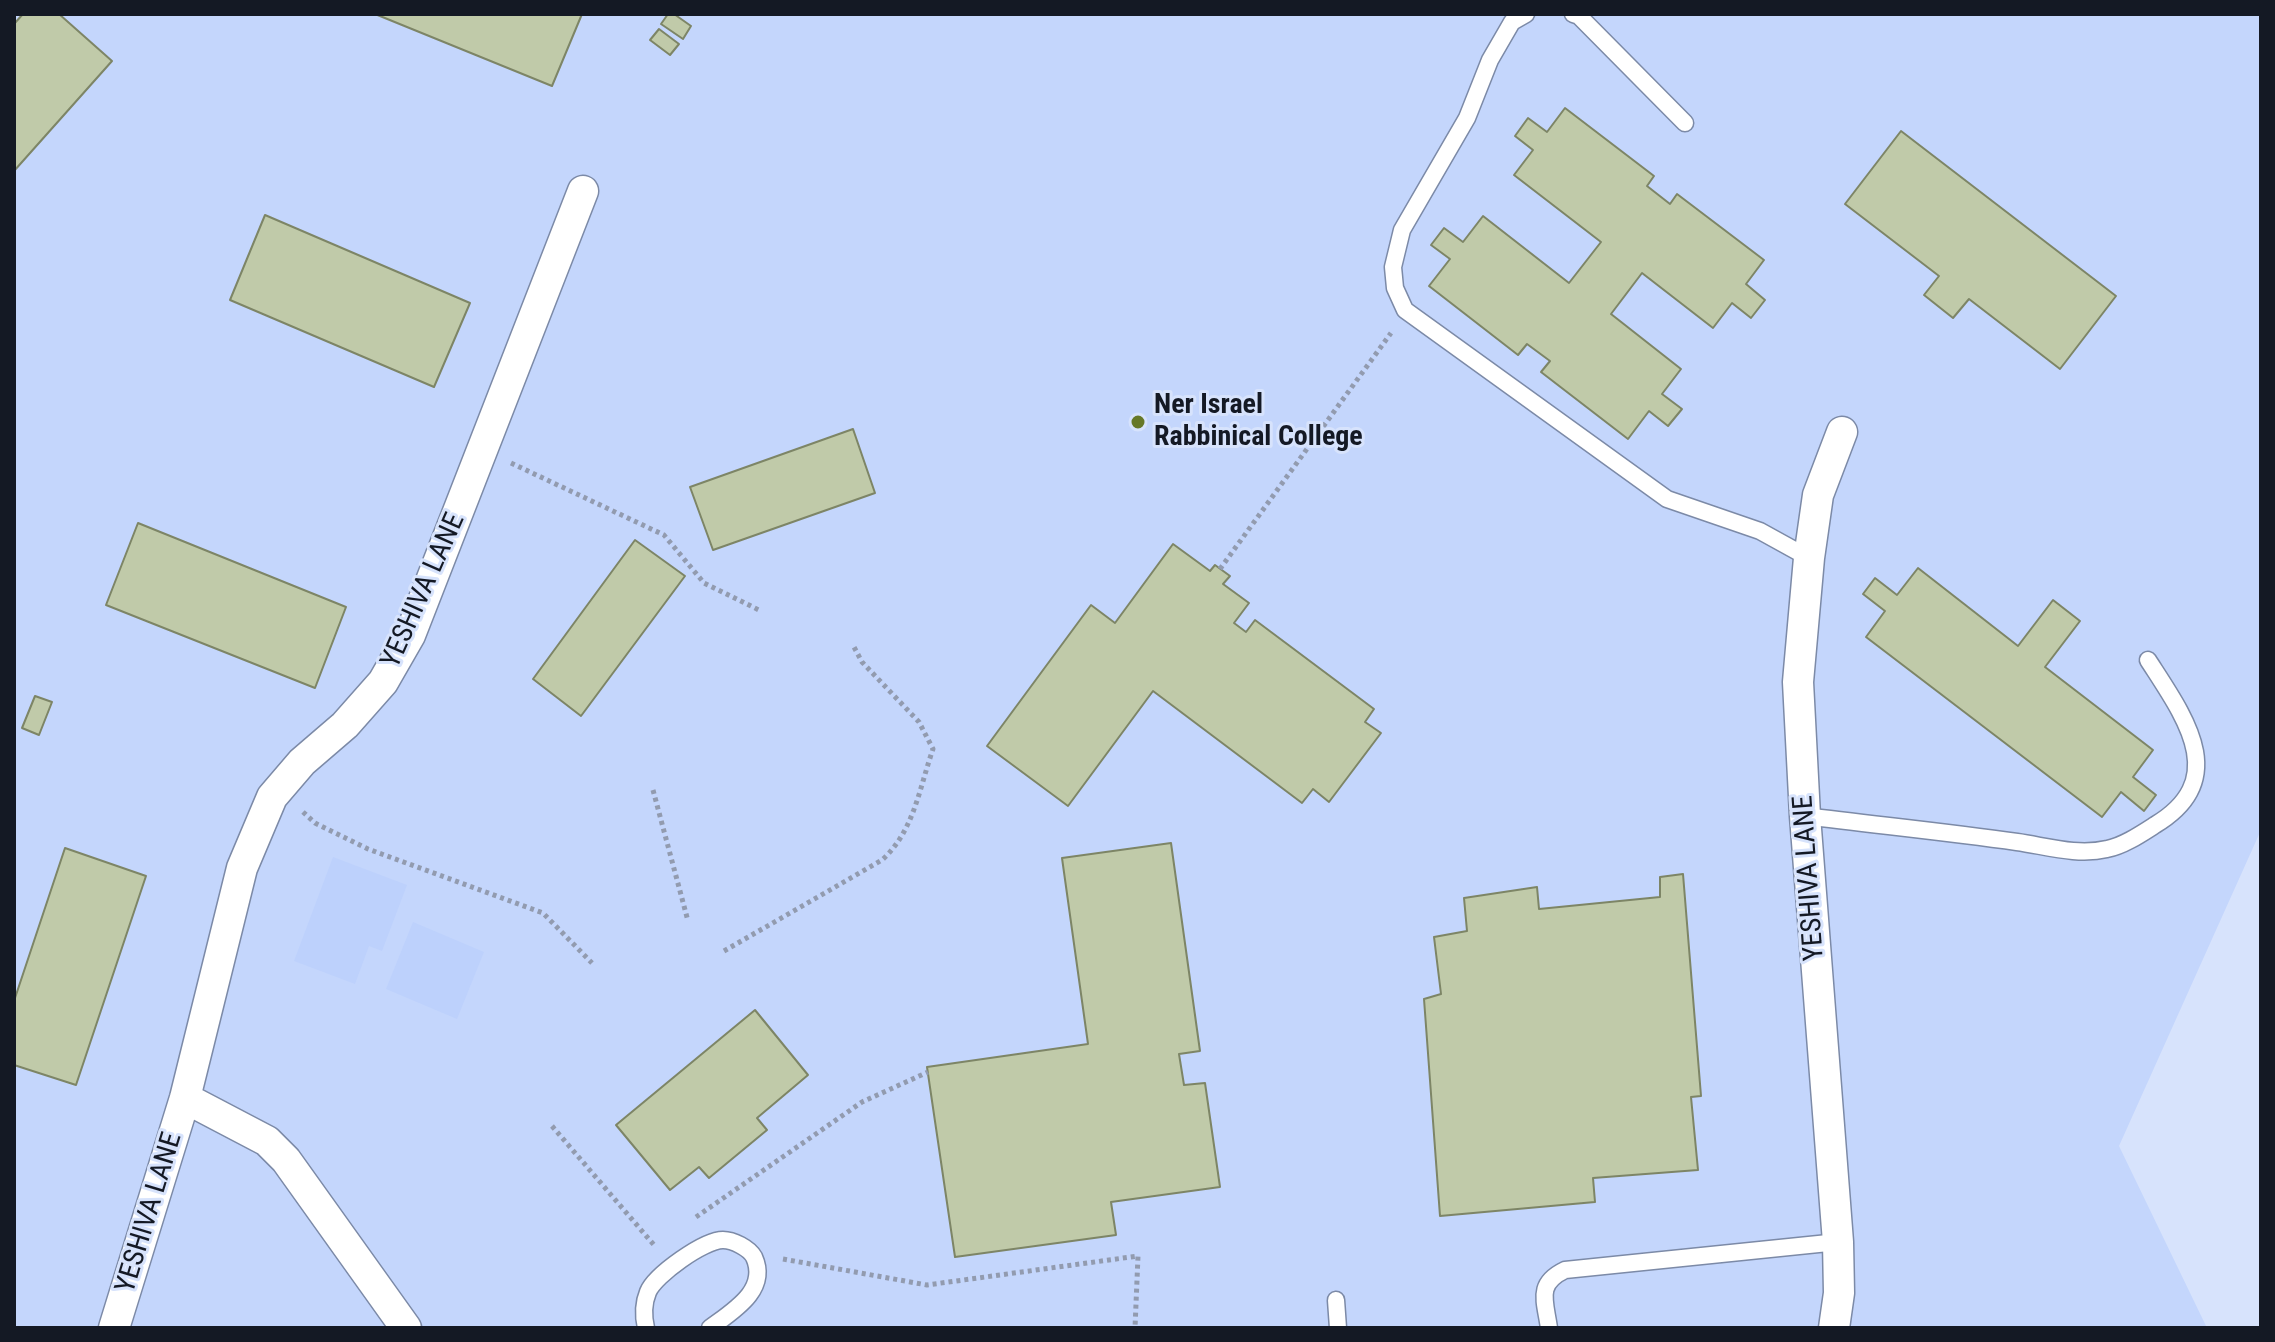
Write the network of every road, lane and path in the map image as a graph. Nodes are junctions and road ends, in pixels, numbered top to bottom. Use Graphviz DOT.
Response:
graph roads {
  1 [pos="1526,14"];
  2 [pos="1573,14"];
  3 [pos="1685,123"];
  4 [pos="583,191"];
  5 [pos="1407,311"];
  6 [pos="1842,432"];
  7 [pos="484,450"];
  8 [pos="1809,558"];
  9 [pos="1220,569"];
  10 [pos="761,611"];
  11 [pos="854,647"];
  12 [pos="2148,660"];
  13 [pos="653,790"];
  14 [pos="277,791"];
  15 [pos="1805,816"];
  16 [pos="688,921"];
  17 [pos="724,951"];
  18 [pos="592,963"];
  19 [pos="928,1072"];
  20 [pos="185,1098"];
  21 [pos="552,1126"];
  22 [pos="692,1219"];
  23 [pos="666,1237"];
  24 [pos="1838,1242"];
  25 [pos="775,1257"];
  26 [pos="1336,1300"];
  27 [pos="114,1328"];
  28 [pos="406,1328"];
  29 [pos="646,1328"];
  30 [pos="710,1328"];
  31 [pos="1135,1328"];
  32 [pos="1338,1328"];
  33 [pos="1549,1328"];
  34 [pos="1834,1328"];
  1 -- 5 [label="lane"];
  2 -- 3 [label="lane"];
  4 -- 7 [label="street, YESHIVA LANE"];
  5 -- 8 [label="lane"];
  5 -- 9 [label="path"];
  6 -- 8 [label="street, YESHIVA LANE"];
  7 -- 10 [label="path"];
  7 -- 14 [label="street, YESHIVA LANE"];
  8 -- 15 [label="street, YESHIVA LANE"];
  11 -- 17 [label="path"];
  12 -- 15 [label="lane"];
  13 -- 16 [label="path"];
  14 -- 18 [label="path"];
  14 -- 20 [label="street, YESHIVA LANE"];
  15 -- 24 [label="street, YESHIVA LANE"];
  19 -- 22 [label="path"];
  20 -- 27 [label="street, YESHIVA LANE"];
  20 -- 28 [label="street, YESHIVA LANE"];
  21 -- 23 [label="path"];
  24 -- 33 [label="lane"];
  24 -- 34 [label="street, YESHIVA LANE"];
  25 -- 31 [label="path"];
  26 -- 32 [label="lane"];
  29 -- 30 [label="lane"];
}
